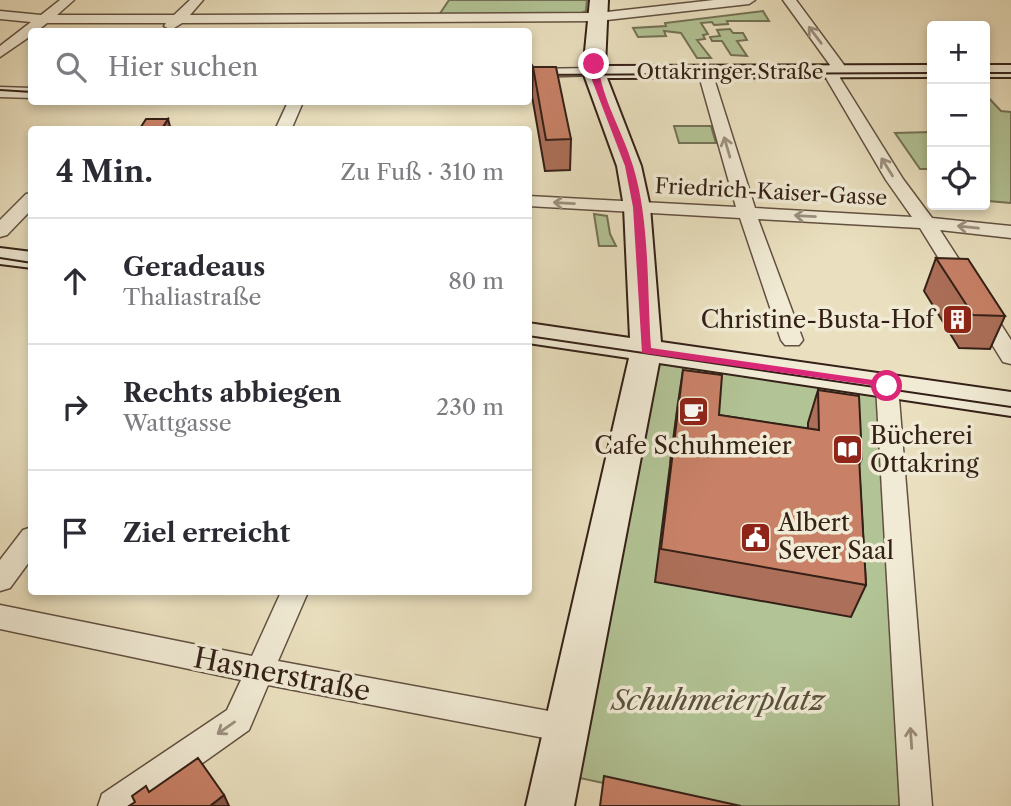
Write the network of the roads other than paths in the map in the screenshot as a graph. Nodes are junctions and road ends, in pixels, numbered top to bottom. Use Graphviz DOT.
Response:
graph roads {
  1 [pos="68,0"];
  2 [pos="197,0"];
  3 [pos="335,0"];
  4 [pos="749,0"];
  5 [pos="789,0"];
  6 [pos="599,8"];
  7 [pos="0,15"];
  8 [pos="42,19"];
  9 [pos="172,25"];
  10 [pos="318,25"];
  11 [pos="31,28"];
  12 [pos="28,30"];
  13 [pos="0,53"];
  14 [pos="927,71"];
  15 [pos="990,71"];
  16 [pos="1011,71"];
  17 [pos="594,72"];
  18 [pos="705,72"];
  19 [pos="836,72"];
  20 [pos="532,73"];
  21 [pos="0,92"];
  22 [pos="28,93"];
  23 [pos="294,105"];
  24 [pos="285,126"];
  25 [pos="532,201"];
  26 [pos="28,202"];
  27 [pos="637,207"];
  28 [pos="747,213"];
  29 [pos="926,223"];
  30 [pos="0,231"];
  31 [pos="1011,232"];
  32 [pos="0,256"];
  33 [pos="28,260"];
  34 [pos="532,334"];
  35 [pos="792,340"];
  36 [pos="646,351"];
  37 [pos="1011,357"];
  38 [pos="887,386"];
  39 [pos="1011,404"];
  40 [pos="28,542"];
  41 [pos="0,580"];
  42 [pos="294,595"];
  43 [pos="0,617"];
  44 [pos="258,670"];
  45 [pos="565,728"];
  46 [pos="114,806"];
  47 [pos="550,806"];
  48 [pos="916,806"];
  1 -- 8 [label="street"];
  2 -- 9 [label="street"];
  3 -- 10 [label="street"];
  4 -- 6 [label="street"];
  19 -- 5 [label="street, one-way"];
  6 -- 10 [label="street"];
  6 -- 17 [label="main road"];
  7 -- 8 [label="street"];
  8 -- 9 [label="street"];
  8 -- 11 [label="street"];
  9 -- 10 [label="street"];
  12 -- 13 [label="street"];
  14 -- 19 [label="main road, Ottakringer Straße"];
  15 -- 16 [label="main road"];
  17 -- 18 [label="main road, Ottakringer Straße"];
  17 -- 20 [label="street, Ottakringer Straße"];
  17 -- 27 [label="main road"];
  18 -- 19 [label="main road, Ottakringer Straße"];
  28 -- 18 [label="street, one-way"];
  29 -- 19 [label="street, one-way"];
  21 -- 22 [label="street"];
  23 -- 24 [label="street"];
  27 -- 25 [label="street, Friedrich-Kaiser-Gasse, one-way"];
  26 -- 30 [label="street"];
  27 -- 28 [label="street, Friedrich-Kaiser-Gasse"];
  27 -- 36 [label="main road"];
  29 -- 28 [label="street, Friedrich-Kaiser-Gasse, one-way"];
  28 -- 35 [label="street"];
  31 -- 29 [label="street, Friedrich-Kaiser-Gasse, one-way"];
  29 -- 37 [label="street"];
  32 -- 33 [label="main road"];
  34 -- 36 [label="main road"];
  36 -- 38 [label="main road"];
  36 -- 45 [label="main road"];
  38 -- 39 [label="main road"];
  48 -- 38 [label="street, one-way"];
  40 -- 41 [label="street"];
  42 -- 44 [label="street"];
  43 -- 44 [label="street, Hasnerstraße"];
  44 -- 45 [label="street, Hasnerstraße"];
  44 -- 46 [label="street, one-way"];
  45 -- 47 [label="main road"];
}
